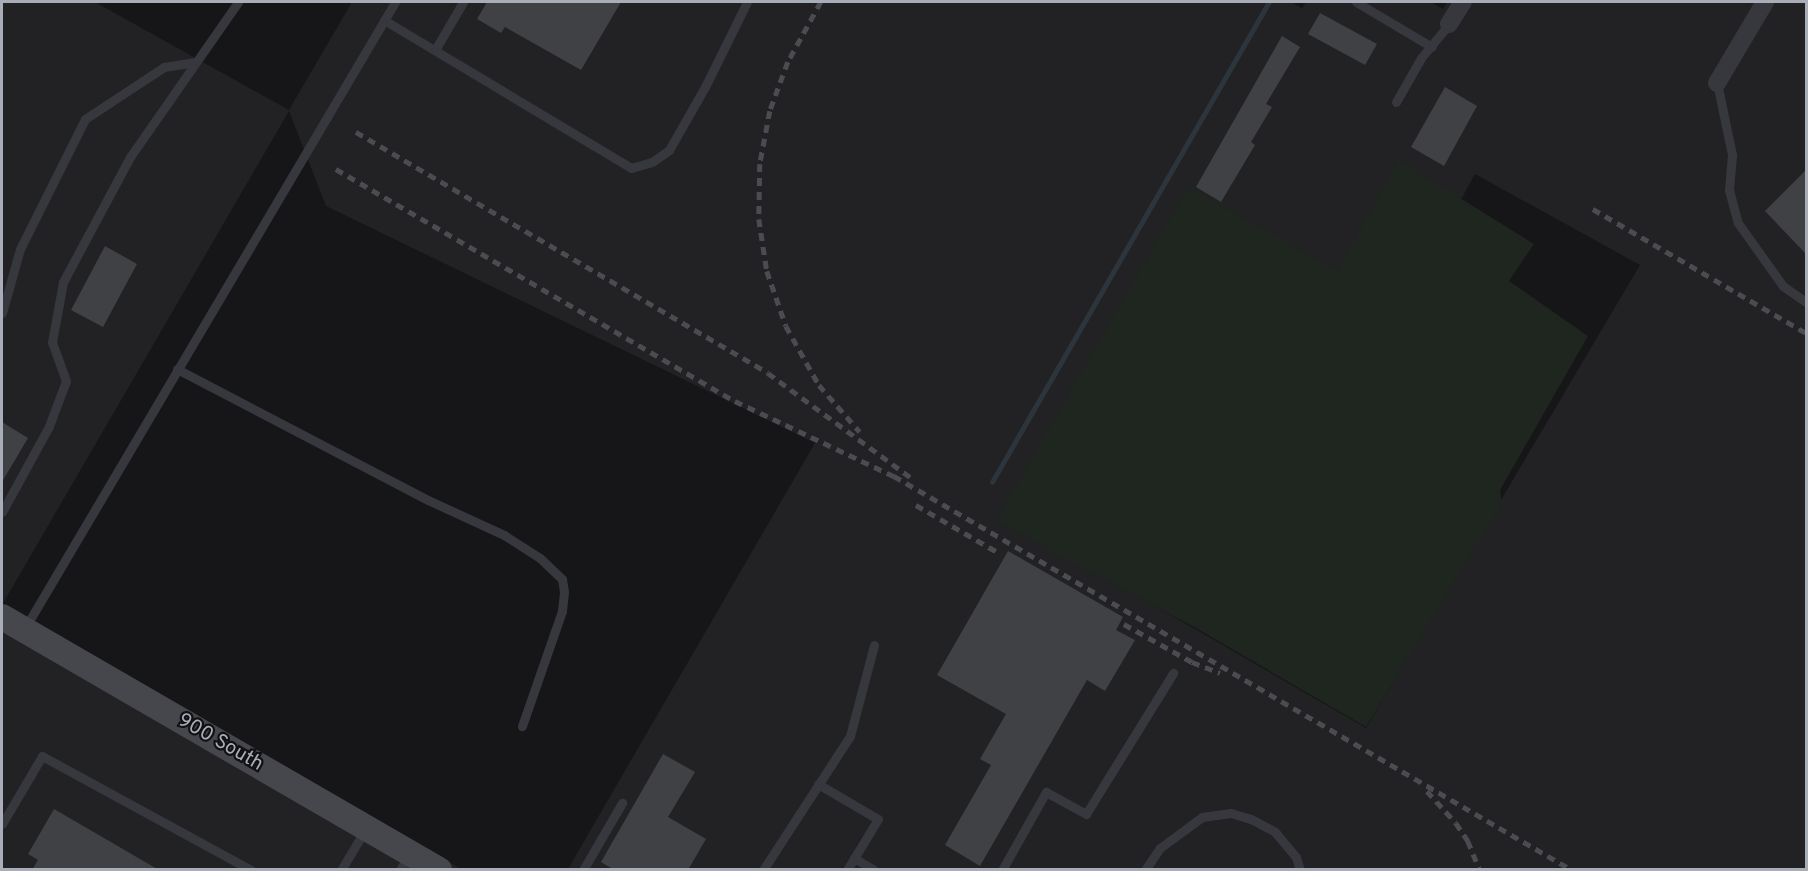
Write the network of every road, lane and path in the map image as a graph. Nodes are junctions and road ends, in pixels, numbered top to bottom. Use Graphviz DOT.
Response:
graph roads {
  1 [pos="238,2"];
  2 [pos="395,2"];
  3 [pos="463,2"];
  4 [pos="747,2"];
  5 [pos="1356,2"];
  6 [pos="1463,2"];
  7 [pos="1765,2"];
  8 [pos="384,20"];
  9 [pos="1449,24"];
  10 [pos="1431,47"];
  11 [pos="435,50"];
  12 [pos="196,62"];
  13 [pos="1717,83"];
  14 [pos="1396,102"];
  15 [pos="1806,302"];
  16 [pos="2,313"];
  17 [pos="177,369"];
  18 [pos="2,512"];
  19 [pos="2,617"];
  20 [pos="24,630"];
  21 [pos="874,645"];
  22 [pos="1173,673"];
  23 [pos="522,726"];
  24 [pos="818,784"];
  25 [pos="622,803"];
  26 [pos="2,824"];
  27 [pos="366,828"];
  28 [pos="854,858"];
  29 [pos="405,861"];
  30 [pos="251,870"];
  31 [pos="341,870"];
  32 [pos="439,870"];
  33 [pos="583,870"];
  34 [pos="763,870"];
  35 [pos="847,870"];
  36 [pos="874,870"];
  37 [pos="1002,870"];
  38 [pos="1145,870"];
  39 [pos="1300,870"];
  1 -- 12 [label="lane"];
  2 -- 8 [label="lane"];
  3 -- 11 [label="lane"];
  4 -- 11 [label="lane"];
  5 -- 10 [label="lane"];
  6 -- 9 [label="street"];
  7 -- 13 [label="street"];
  8 -- 11 [label="lane"];
  8 -- 17 [label="lane"];
  9 -- 10 [label="lane"];
  10 -- 14 [label="lane"];
  12 -- 16 [label="lane"];
  12 -- 18 [label="lane"];
  13 -- 15 [label="lane"];
  17 -- 20 [label="lane"];
  17 -- 23 [label="lane"];
  19 -- 20 [label="street, 900 South"];
  20 -- 27 [label="street, 900 South"];
  21 -- 24 [label="lane"];
  22 -- 37 [label="lane"];
  24 -- 28 [label="lane"];
  24 -- 34 [label="lane"];
  25 -- 33 [label="lane"];
  26 -- 30 [label="lane"];
  27 -- 29 [label="street, 900 South"];
  27 -- 31 [label="lane"];
  28 -- 35 [label="lane"];
  28 -- 36 [label="lane"];
  29 -- 32 [label="street, 900 South"];
  38 -- 39 [label="lane"];
}
